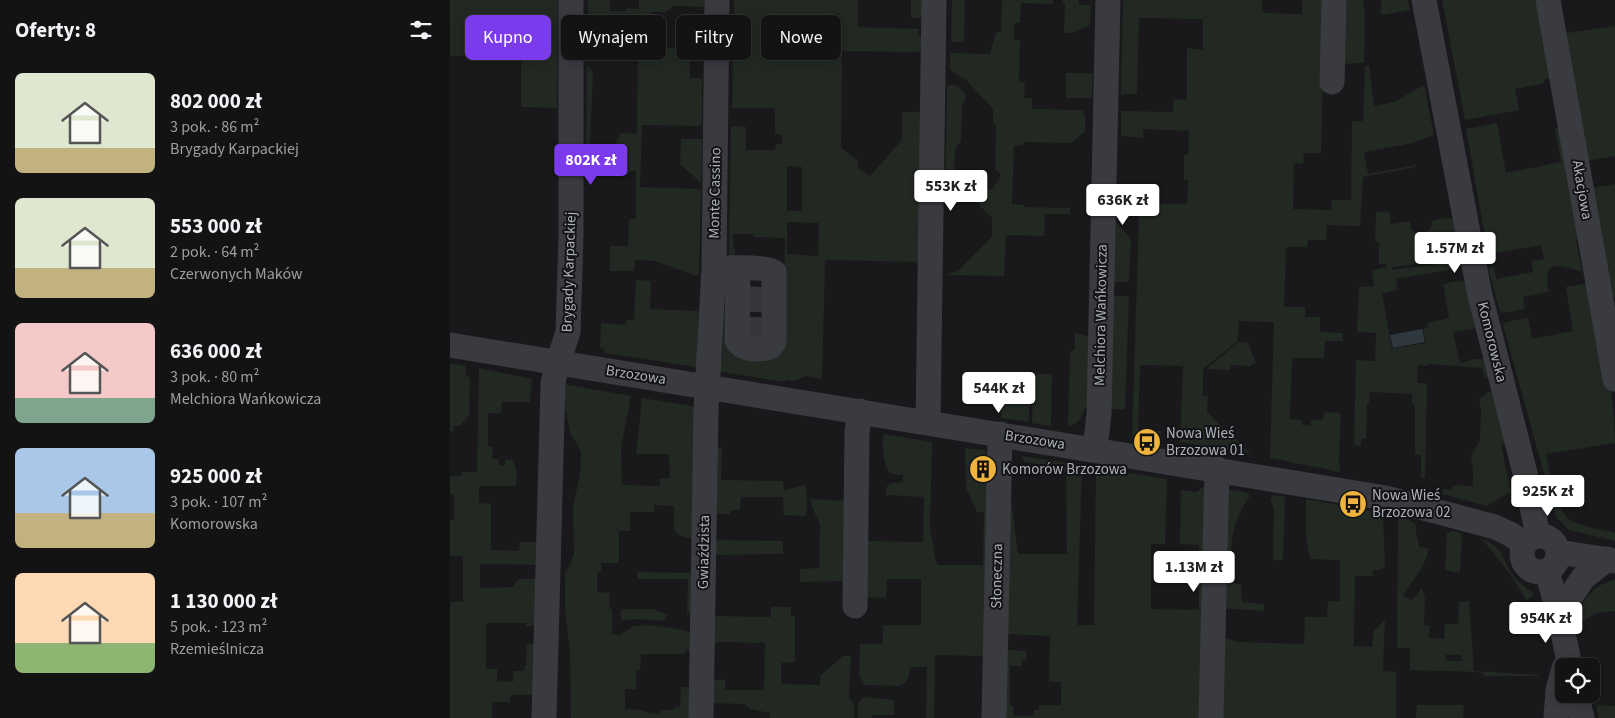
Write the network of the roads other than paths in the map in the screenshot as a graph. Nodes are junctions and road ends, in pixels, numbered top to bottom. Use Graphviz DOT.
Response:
graph roads {
  1 [pos="571,0"];
  2 [pos="717,0"];
  3 [pos="934,0"];
  4 [pos="1108,0"];
  5 [pos="1334,0"];
  6 [pos="1424,0"];
  7 [pos="1548,0"];
  8 [pos="1332,82"];
  9 [pos="714,268"];
  10 [pos="755,290"];
  11 [pos="450,345"];
  12 [pos="558,362"];
  13 [pos="1615,379"];
  14 [pos="708,387"];
  15 [pos="860,411"];
  16 [pos="928,422"];
  17 [pos="1000,434"];
  18 [pos="1095,449"];
  19 [pos="1217,469"];
  20 [pos="1531,540"];
  21 [pos="1611,560"];
  22 [pos="1553,561"];
  23 [pos="855,606"];
  24 [pos="1559,614"];
  25 [pos="1566,658"];
  26 [pos="1557,703"];
  27 [pos="1578,703"];
  28 [pos="544,718"];
  29 [pos="701,718"];
  30 [pos="994,718"];
  31 [pos="1211,718"];
  32 [pos="1556,718"];
  33 [pos="1582,718"];
  1 -- 12 [label="street, Brygady Karpackiej"];
  2 -- 9 [label="street, Monte Cassino"];
  3 -- 16 [label="street"];
  4 -- 18 [label="street, Melchiora Wańkowicza"];
  5 -- 8 [label="street"];
  6 -- 20 [label="street, Komorowska"];
  7 -- 13 [label="street, Akacjowa"];
  9 -- 10 [label="street"];
  9 -- 14 [label="street, Monte Cassino"];
  10 -- 10 [label="street"];
  11 -- 12 [label="street, Brzozowa"];
  12 -- 14 [label="street, Brzozowa"];
  12 -- 28 [label="street, Brygady Karpackiej"];
  14 -- 15 [label="street, Brzozowa"];
  14 -- 29 [label="street, Gwiaździsta"];
  15 -- 16 [label="street, Brzozowa"];
  15 -- 23 [label="street"];
  16 -- 17 [label="street, Brzozowa"];
  17 -- 18 [label="street, Brzozowa"];
  17 -- 30 [label="street, Słoneczna"];
  18 -- 19 [label="street, Brzozowa"];
  19 -- 20 [label="street, Brzozowa"];
  19 -- 31 [label="street"];
  20 -- 22 [label="street"];
  20 -- 22 [label="street"];
  21 -- 22 [label="street"];
  21 -- 24 [label="street"];
  22 -- 24 [label="street"];
  24 -- 25 [label="street"];
  26 -- 32 [label="street"];
  27 -- 33 [label="street"];
}
